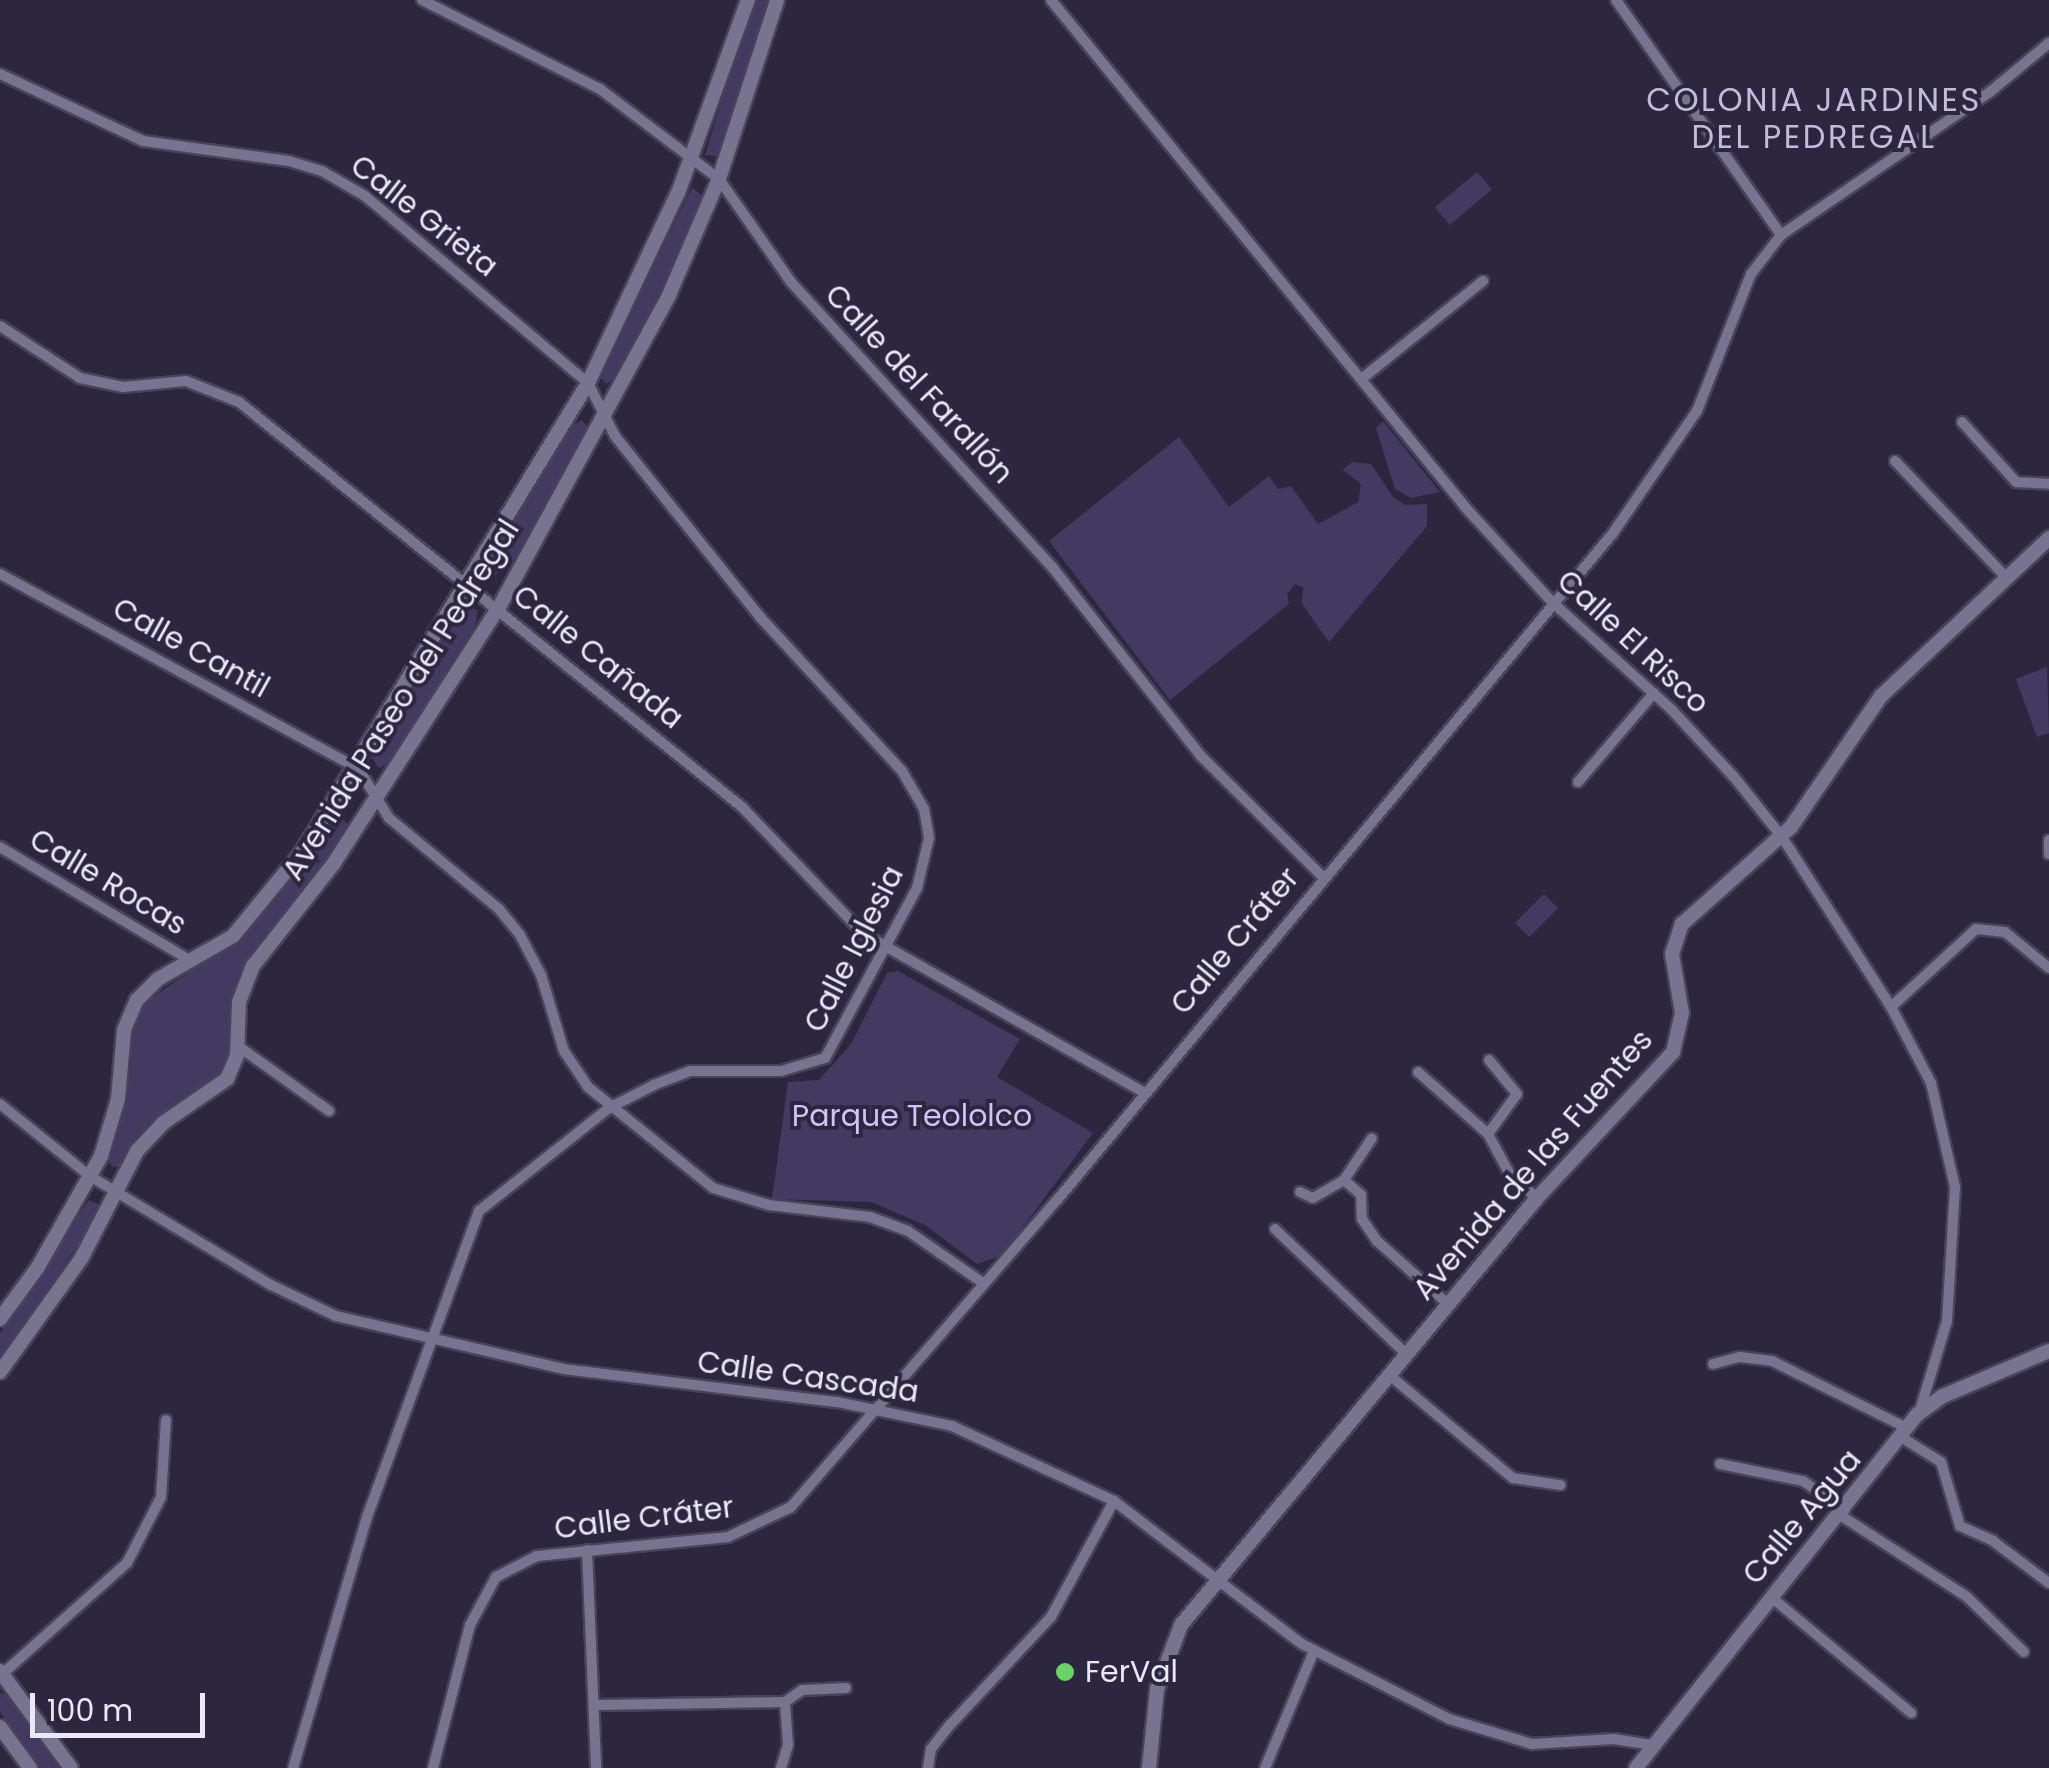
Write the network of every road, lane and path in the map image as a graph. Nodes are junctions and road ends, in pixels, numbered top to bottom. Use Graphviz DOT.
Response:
graph roads {
  1 [pos="422,0"];
  2 [pos="748,0"];
  3 [pos="777,0"];
  4 [pos="1051,0"];
  5 [pos="1616,0"];
  6 [pos="447,5"];
  7 [pos="2049,43"];
  8 [pos="0,74"];
  9 [pos="694,156"];
  10 [pos="719,178"];
  11 [pos="1781,235"];
  12 [pos="1483,280"];
  13 [pos="0,326"];
  14 [pos="1364,376"];
  15 [pos="588,383"];
  16 [pos="607,416"];
  17 [pos="1962,422"];
  18 [pos="1895,461"];
  19 [pos="2049,484"];
  20 [pos="2049,538"];
  21 [pos="0,574"];
  22 [pos="2007,578"];
  23 [pos="465,584"];
  24 [pos="1552,602"];
  25 [pos="498,608"];
  26 [pos="1654,693"];
  27 [pos="358,768"];
  28 [pos="1578,782"];
  29 [pos="377,797"];
  30 [pos="1782,837"];
  31 [pos="2049,840"];
  32 [pos="0,847"];
  33 [pos="2049,854"];
  34 [pos="1322,876"];
  35 [pos="886,948"];
  36 [pos="191,961"];
  37 [pos="2049,968"];
  38 [pos="1892,1007"];
  39 [pos="238,1046"];
  40 [pos="1489,1060"];
  41 [pos="1418,1072"];
  42 [pos="1142,1091"];
  43 [pos="0,1104"];
  44 [pos="609,1108"];
  45 [pos="329,1111"];
  46 [pos="1488,1134"];
  47 [pos="1372,1138"];
  48 [pos="90,1176"];
  49 [pos="1344,1180"];
  50 [pos="116,1192"];
  51 [pos="1300,1192"];
  52 [pos="1537,1198"];
  53 [pos="1275,1229"];
  54 [pos="984,1283"];
  55 [pos="1448,1304"];
  56 [pos="0,1318"];
  57 [pos="428,1340"];
  58 [pos="2049,1351"];
  59 [pos="1406,1353"];
  60 [pos="1713,1364"];
  61 [pos="0,1372"];
  62 [pos="1388,1374"];
  63 [pos="876,1408"];
  64 [pos="1918,1414"];
  65 [pos="166,1420"];
  66 [pos="1904,1433"];
  67 [pos="1720,1464"];
  68 [pos="1560,1485"];
  69 [pos="1114,1501"];
  70 [pos="1842,1513"];
  71 [pos="587,1550"];
  72 [pos="1214,1580"];
  73 [pos="2049,1583"];
  74 [pos="1771,1597"];
  75 [pos="1314,1651"];
  76 [pos="2024,1652"];
  77 [pos="1,1674"];
  78 [pos="846,1688"];
  79 [pos="785,1702"];
  80 [pos="597,1705"];
  81 [pos="1910,1713"];
  82 [pos="0,1728"];
  83 [pos="1650,1745"];
  84 [pos="30,1768"];
  85 [pos="72,1768"];
  86 [pos="293,1768"];
  87 [pos="433,1768"];
  88 [pos="596,1768"];
  89 [pos="781,1768"];
  90 [pos="928,1768"];
  91 [pos="1149,1768"];
  92 [pos="1265,1768"];
  93 [pos="1636,1768"];
  1 -- 6 [label="street, Calle del Farallón"];
  2 -- 9 [label="main road, Avenida Paseo del Pedregal"];
  3 -- 10 [label="main road, Avenida Paseo del Pedregal"];
  4 -- 14 [label="street, Calle El Risco"];
  5 -- 11 [label="street"];
  6 -- 9 [label="street, Calle del Farallón"];
  7 -- 11 [label="street, Calle Cráter"];
  8 -- 15 [label="street, Calle Grieta"];
  9 -- 10 [label="street, Calle del Farallón"];
  9 -- 15 [label="main road, Avenida Paseo del Pedregal"];
  10 -- 16 [label="main road, Avenida Paseo del Pedregal"];
  10 -- 34 [label="street, Calle del Farallón"];
  11 -- 24 [label="street, Calle Cráter"];
  12 -- 14 [label="street"];
  13 -- 23 [label="street, Calle Cañada"];
  14 -- 24 [label="street, Calle El Risco"];
  15 -- 16 [label="street, Calle Grieta"];
  15 -- 23 [label="main road, Avenida Paseo del Pedregal"];
  16 -- 25 [label="main road, Avenida Paseo del Pedregal"];
  16 -- 35 [label="street, Calle Iglesia"];
  17 -- 19 [label="street"];
  18 -- 22 [label="street"];
  20 -- 22 [label="main road, Avenida de las Fuentes"];
  21 -- 27 [label="street, Calle Cantil"];
  22 -- 30 [label="main road, Avenida de las Fuentes"];
  23 -- 25 [label="street, Calle Cañada"];
  23 -- 27 [label="main road, Avenida Paseo del Pedregal"];
  24 -- 26 [label="street, Calle El Risco"];
  24 -- 34 [label="street, Calle Cráter"];
  25 -- 29 [label="main road, Avenida Paseo del Pedregal"];
  25 -- 35 [label="street, Calle Cañada"];
  26 -- 28 [label="street"];
  26 -- 30 [label="street, Calle El Risco"];
  27 -- 29 [label="street"];
  27 -- 36 [label="main road, Avenida Paseo del Pedregal"];
  29 -- 39 [label="main road, Avenida Paseo del Pedregal"];
  29 -- 44 [label="street"];
  30 -- 38 [label="street, Calle El Risco"];
  30 -- 52 [label="main road, Avenida de las Fuentes"];
  31 -- 33 [label="street"];
  32 -- 36 [label="street, Calle Rocas"];
  34 -- 42 [label="street, Calle Cráter"];
  35 -- 42 [label="street, Calle Cañada"];
  35 -- 44 [label="street, Calle Iglesia"];
  36 -- 48 [label="main road, Avenida Paseo del Pedregal"];
  37 -- 38 [label="street"];
  38 -- 64 [label="street, Calle El Risco"];
  39 -- 45 [label="street"];
  39 -- 50 [label="main road, Avenida Paseo del Pedregal"];
  40 -- 46 [label="street"];
  41 -- 46 [label="street"];
  42 -- 54 [label="street, Calle Cráter"];
  43 -- 48 [label="street, Calle Cascada"];
  44 -- 54 [label="street"];
  44 -- 57 [label="street, Calle Iglesia"];
  46 -- 52 [label="street"];
  47 -- 49 [label="street"];
  48 -- 50 [label="street, Calle Cascada"];
  48 -- 56 [label="main road, Avenida Paseo del Pedregal"];
  49 -- 51 [label="street"];
  49 -- 55 [label="street"];
  50 -- 57 [label="street, Calle Cascada"];
  50 -- 61 [label="main road, Avenida Paseo del Pedregal"];
  52 -- 55 [label="main road, Avenida de las Fuentes"];
  53 -- 59 [label="street"];
  54 -- 63 [label="street, Calle Cráter"];
  55 -- 59 [label="main road, Avenida de las Fuentes"];
  57 -- 63 [label="street, Calle Cascada"];
  57 -- 86 [label="street, Calle Iglesia"];
  58 -- 64 [label="main road, Calle Agua"];
  59 -- 62 [label="main road, Avenida de las Fuentes"];
  60 -- 66 [label="street"];
  62 -- 68 [label="street"];
  62 -- 72 [label="main road, Avenida de las Fuentes"];
  63 -- 69 [label="street, Calle Cascada"];
  63 -- 71 [label="street, Calle Cráter"];
  64 -- 66 [label="main road, Calle Agua"];
  65 -- 77 [label="street"];
  66 -- 70 [label="main road, Calle Agua"];
  66 -- 73 [label="street"];
  67 -- 70 [label="street"];
  69 -- 72 [label="street, Calle Cascada"];
  69 -- 90 [label="street"];
  70 -- 74 [label="main road, Calle Agua"];
  70 -- 76 [label="street"];
  71 -- 80 [label="street"];
  71 -- 87 [label="street, Calle Cráter"];
  72 -- 75 [label="street, Calle Cascada"];
  72 -- 91 [label="main road, Avenida de las Fuentes"];
  74 -- 81 [label="street"];
  74 -- 83 [label="main road, Calle Agua"];
  75 -- 83 [label="street, Calle Cascada"];
  75 -- 92 [label="street"];
  77 -- 85 [label="main road"];
  78 -- 79 [label="street"];
  79 -- 80 [label="street"];
  79 -- 89 [label="street"];
  80 -- 88 [label="street"];
  82 -- 84 [label="main road"];
  83 -- 93 [label="main road, Calle Agua"];
}
